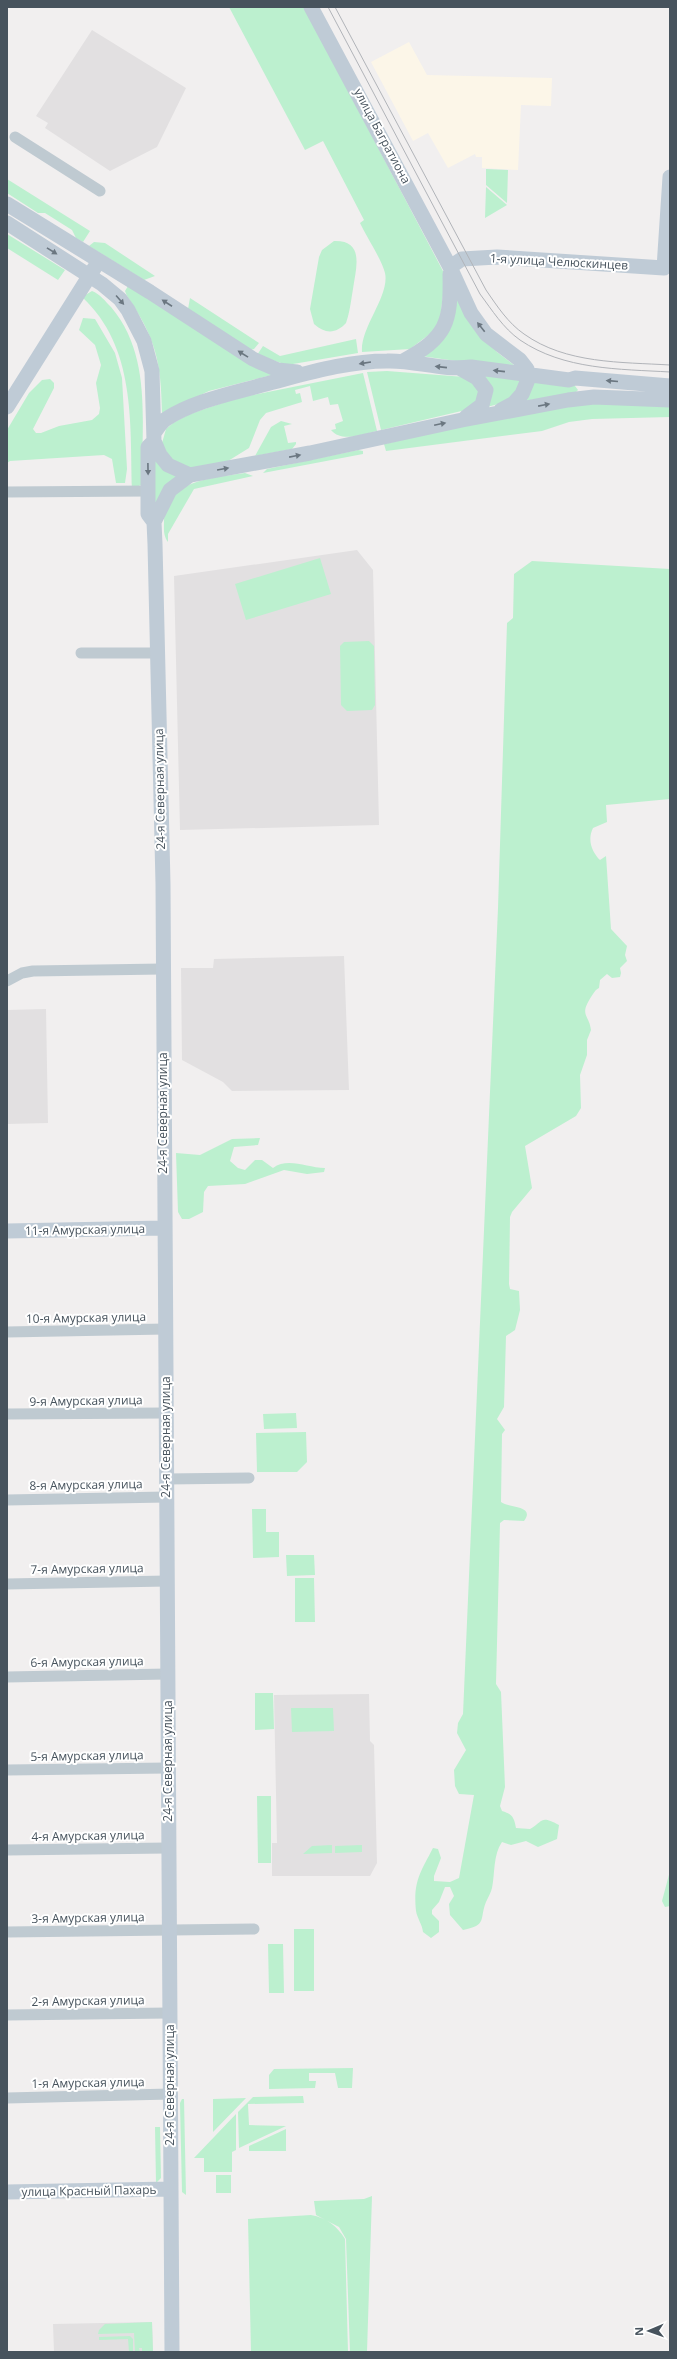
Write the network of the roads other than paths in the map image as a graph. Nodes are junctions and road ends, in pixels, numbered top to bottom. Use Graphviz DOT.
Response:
graph roads {
  1 [pos="311,7"];
  2 [pos="15,137"];
  3 [pos="670,177"];
  4 [pos="100,191"];
  5 [pos="7,204"];
  6 [pos="7,222"];
  7 [pos="99,261"];
  8 [pos="450,267"];
  9 [pos="667,269"];
  10 [pos="90,276"];
  11 [pos="520,360"];
  12 [pos="403,361"];
  13 [pos="460,369"];
  14 [pos="306,374"];
  15 [pos="528,374"];
  16 [pos="575,378"];
  17 [pos="670,386"];
  18 [pos="649,392"];
  19 [pos="670,400"];
  20 [pos="7,407"];
  21 [pos="497,413"];
  22 [pos="462,420"];
  23 [pos="154,437"];
  24 [pos="190,475"];
  25 [pos="148,491"];
  26 [pos="7,492"];
  27 [pos="154,522"];
  28 [pos="157,653"];
  29 [pos="81,654"];
  30 [pos="162,969"];
  31 [pos="7,981"];
  32 [pos="164,1228"];
  33 [pos="7,1231"];
  34 [pos="165,1329"];
  35 [pos="7,1332"];
  36 [pos="165,1413"];
  37 [pos="7,1414"];
  38 [pos="249,1478"];
  39 [pos="166,1479"];
  40 [pos="166,1497"];
  41 [pos="7,1500"];
  42 [pos="167,1581"];
  43 [pos="7,1584"];
  44 [pos="167,1674"];
  45 [pos="7,1677"];
  46 [pos="168,1768"];
  47 [pos="7,1770"];
  48 [pos="168,1848"];
  49 [pos="7,1850"];
  50 [pos="254,1929"];
  51 [pos="169,1930"];
  52 [pos="7,1932"];
  53 [pos="169,2013"];
  54 [pos="7,2015"];
  55 [pos="170,2094"];
  56 [pos="7,2098"];
  57 [pos="170,2189"];
  58 [pos="7,2192"];
  59 [pos="172,2352"];
  1 -- 8 [label="main road, улица Багратиона"];
  2 -- 4 [label="street"];
  3 -- 9 [label="main road"];
  5 -- 7 [label="main road"];
  6 -- 10 [label="main road, 24-я Северная улица, one-way"];
  7 -- 10 [label="main road"];
  14 -- 7 [label="main road, one-way"];
  8 -- 9 [label="main road, 1-я улица Челюскинцев"];
  11 -- 8 [label="main road, улица Багратиона, one-way"];
  8 -- 12 [label="main road"];
  10 -- 20 [label="main road"];
  10 -- 23 [label="main road, 24-я Северная улица, one-way"];
  11 -- 15 [label="main road"];
  11 -- 16 [label="main road"];
  13 -- 12 [label="main road, one-way"];
  12 -- 14 [label="main road, one-way"];
  15 -- 13 [label="main road, one-way"];
  13 -- 22 [label="main road"];
  14 -- 23 [label="main road"];
  15 -- 16 [label="main road"];
  15 -- 21 [label="main road"];
  18 -- 16 [label="main road, one-way"];
  17 -- 18 [label="main road"];
  18 -- 19 [label="main road"];
  21 -- 18 [label="main road, one-way"];
  21 -- 22 [label="main road"];
  24 -- 22 [label="main road, one-way"];
  23 -- 24 [label="main road"];
  23 -- 25 [label="main road, 24-я Северная улица, one-way"];
  24 -- 27 [label="main road, 24-я Северная улица"];
  25 -- 26 [label="street"];
  25 -- 27 [label="main road, 24-я Северная улица"];
  27 -- 28 [label="main road, 24-я Северная улица"];
  28 -- 29 [label="street"];
  28 -- 30 [label="main road, 24-я Северная улица"];
  30 -- 31 [label="street"];
  30 -- 32 [label="main road, 24-я Северная улица"];
  32 -- 33 [label="main road, 11-я Амурская улица"];
  32 -- 34 [label="main road, 24-я Северная улица"];
  34 -- 35 [label="street, 10-я Амурская улица"];
  34 -- 36 [label="main road, 24-я Северная улица"];
  36 -- 37 [label="street, 9-я Амурская улица"];
  36 -- 39 [label="main road, 24-я Северная улица"];
  38 -- 39 [label="street"];
  39 -- 40 [label="main road, 24-я Северная улица"];
  40 -- 41 [label="street, 8-я Амурская улица"];
  40 -- 42 [label="main road, 24-я Северная улица"];
  42 -- 43 [label="street, 7-я Амурская улица"];
  42 -- 44 [label="main road, 24-я Северная улица"];
  44 -- 45 [label="street, 6-я Амурская улица"];
  44 -- 46 [label="main road, 24-я Северная улица"];
  46 -- 47 [label="street, 5-я Амурская улица"];
  46 -- 48 [label="main road, 24-я Северная улица"];
  48 -- 49 [label="street, 4-я Амурская улица"];
  48 -- 51 [label="main road, 24-я Северная улица"];
  50 -- 51 [label="street, 3-я Амурская улица"];
  51 -- 52 [label="street, 3-я Амурская улица"];
  51 -- 53 [label="main road, 24-я Северная улица"];
  53 -- 54 [label="street, 2-я Амурская улица"];
  53 -- 55 [label="main road, 24-я Северная улица"];
  55 -- 56 [label="street, 1-я Амурская улица"];
  55 -- 57 [label="main road, 24-я Северная улица"];
  57 -- 58 [label="main road, улица Красный Пахарь"];
  57 -- 59 [label="main road, 24-я Северная улица"];
}
